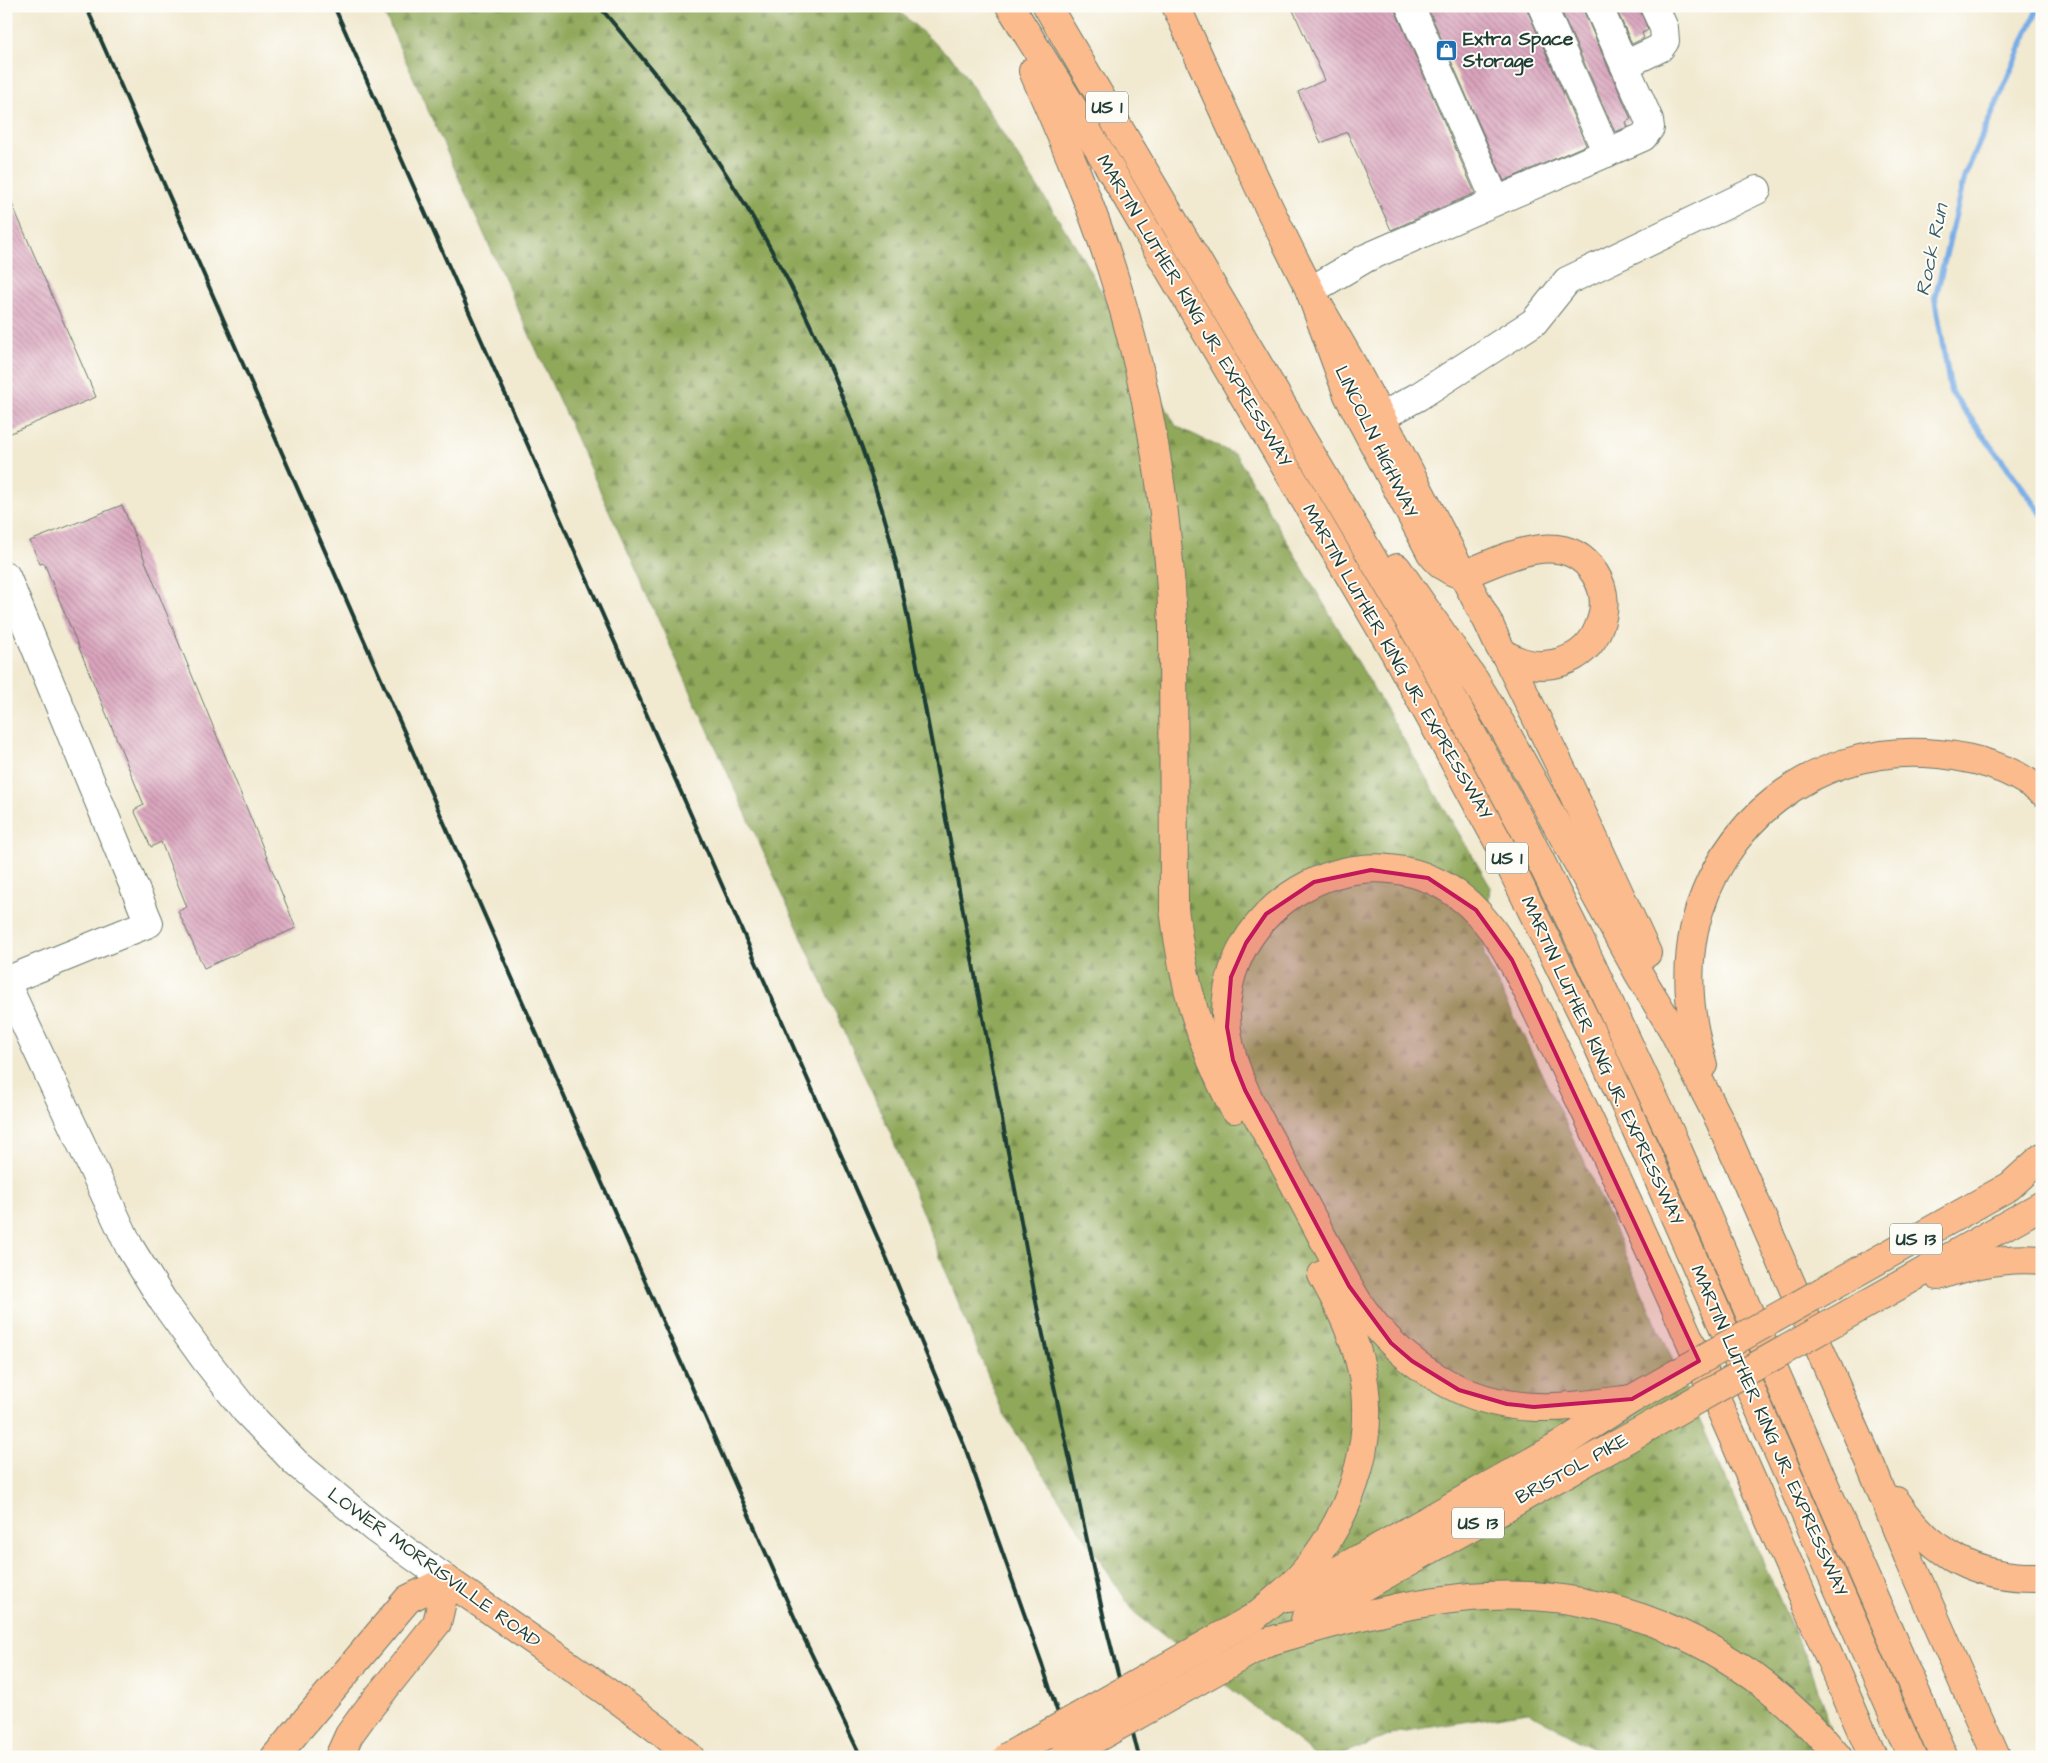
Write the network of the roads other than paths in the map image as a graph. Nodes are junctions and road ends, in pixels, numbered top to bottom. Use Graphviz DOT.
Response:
graph roads {
  1 [pos="1003,6"];
  2 [pos="1010,6"];
  3 [pos="1047,6"];
  4 [pos="1410,6"];
  5 [pos="1542,6"];
  6 [pos="1598,6"];
  7 [pos="1654,6"];
  8 [pos="1180,8"];
  9 [pos="1624,65"];
  10 [pos="1607,152"];
  11 [pos="1757,190"];
  12 [pos="1496,201"];
  13 [pos="1310,291"];
  14 [pos="1276,394"];
  15 [pos="1381,417"];
  16 [pos="1463,575"];
  17 [pos="6,576"];
  18 [pos="1505,654"];
  19 [pos="2042,792"];
  20 [pos="6,982"];
  21 [pos="1673,1030"];
  22 [pos="1719,1119"];
  23 [pos="2042,1157"];
  24 [pos="2042,1168"];
  25 [pos="2010,1186"];
  26 [pos="2042,1205"];
  27 [pos="2042,1260"];
  28 [pos="1878,1297"];
  29 [pos="1632,1399"];
  30 [pos="1871,1466"];
  31 [pos="2042,1577"];
  32 [pos="448,1580"];
  33 [pos="1253,1618"];
  34 [pos="1267,1642"];
  35 [pos="276,1757"];
  36 [pos="339,1757"];
  37 [pos="690,1757"];
  38 [pos="1007,1757"];
  39 [pos="1063,1757"];
  40 [pos="1838,1757"];
  41 [pos="1872,1757"];
  42 [pos="1912,1757"];
  43 [pos="1944,1757"];
  44 [pos="1996,1757"];
  1 -- 33 [label="main road"];
  2 -- 42 [label="main road, MARTIN LUTHER KING JR. EXPRESSWAY / US 1"];
  3 -- 14 [label="main road, MARTIN LUTHER KING JR. EXPRESSWAY / US 1"];
  4 -- 12 [label="street"];
  5 -- 10 [label="street"];
  6 -- 9 [label="street"];
  7 -- 9 [label="street"];
  8 -- 13 [label="main road, LINCOLN HIGHWAY"];
  9 -- 10 [label="street"];
  10 -- 12 [label="street"];
  11 -- 15 [label="street"];
  12 -- 13 [label="street"];
  13 -- 15 [label="main road, LINCOLN HIGHWAY"];
  13 -- 16 [label="main road, LINCOLN HIGHWAY"];
  14 -- 21 [label="main road"];
  14 -- 43 [label="main road, MARTIN LUTHER KING JR. EXPRESSWAY / US 1"];
  15 -- 16 [label="main road, LINCOLN HIGHWAY"];
  16 -- 18 [label="main road, LINCOLN HIGHWAY"];
  16 -- 18 [label="main road"];
  17 -- 20 [label="street"];
  18 -- 21 [label="main road, LINCOLN HIGHWAY"];
  19 -- 22 [label="main road"];
  20 -- 32 [label="street, LOWER MORRISVILLE ROAD"];
  21 -- 22 [label="main road"];
  22 -- 30 [label="main road"];
  23 -- 25 [label="main road"];
  24 -- 25 [label="main road"];
  25 -- 29 [label="main road, US 13, bridge"];
  26 -- 28 [label="main road"];
  27 -- 28 [label="main road"];
  28 -- 34 [label="main road, BRISTOL PIKE / US 13, bridge"];
  29 -- 33 [label="main road, US 13"];
  29 -- 41 [label="main road"];
  30 -- 31 [label="main road"];
  30 -- 44 [label="main road"];
  32 -- 35 [label="main road"];
  32 -- 36 [label="main road"];
  32 -- 37 [label="main road, LOWER MORRISVILLE ROAD"];
  33 -- 38 [label="main road, US 13, bridge"];
  34 -- 39 [label="main road, US 13, bridge"];
  34 -- 40 [label="main road"];
}
